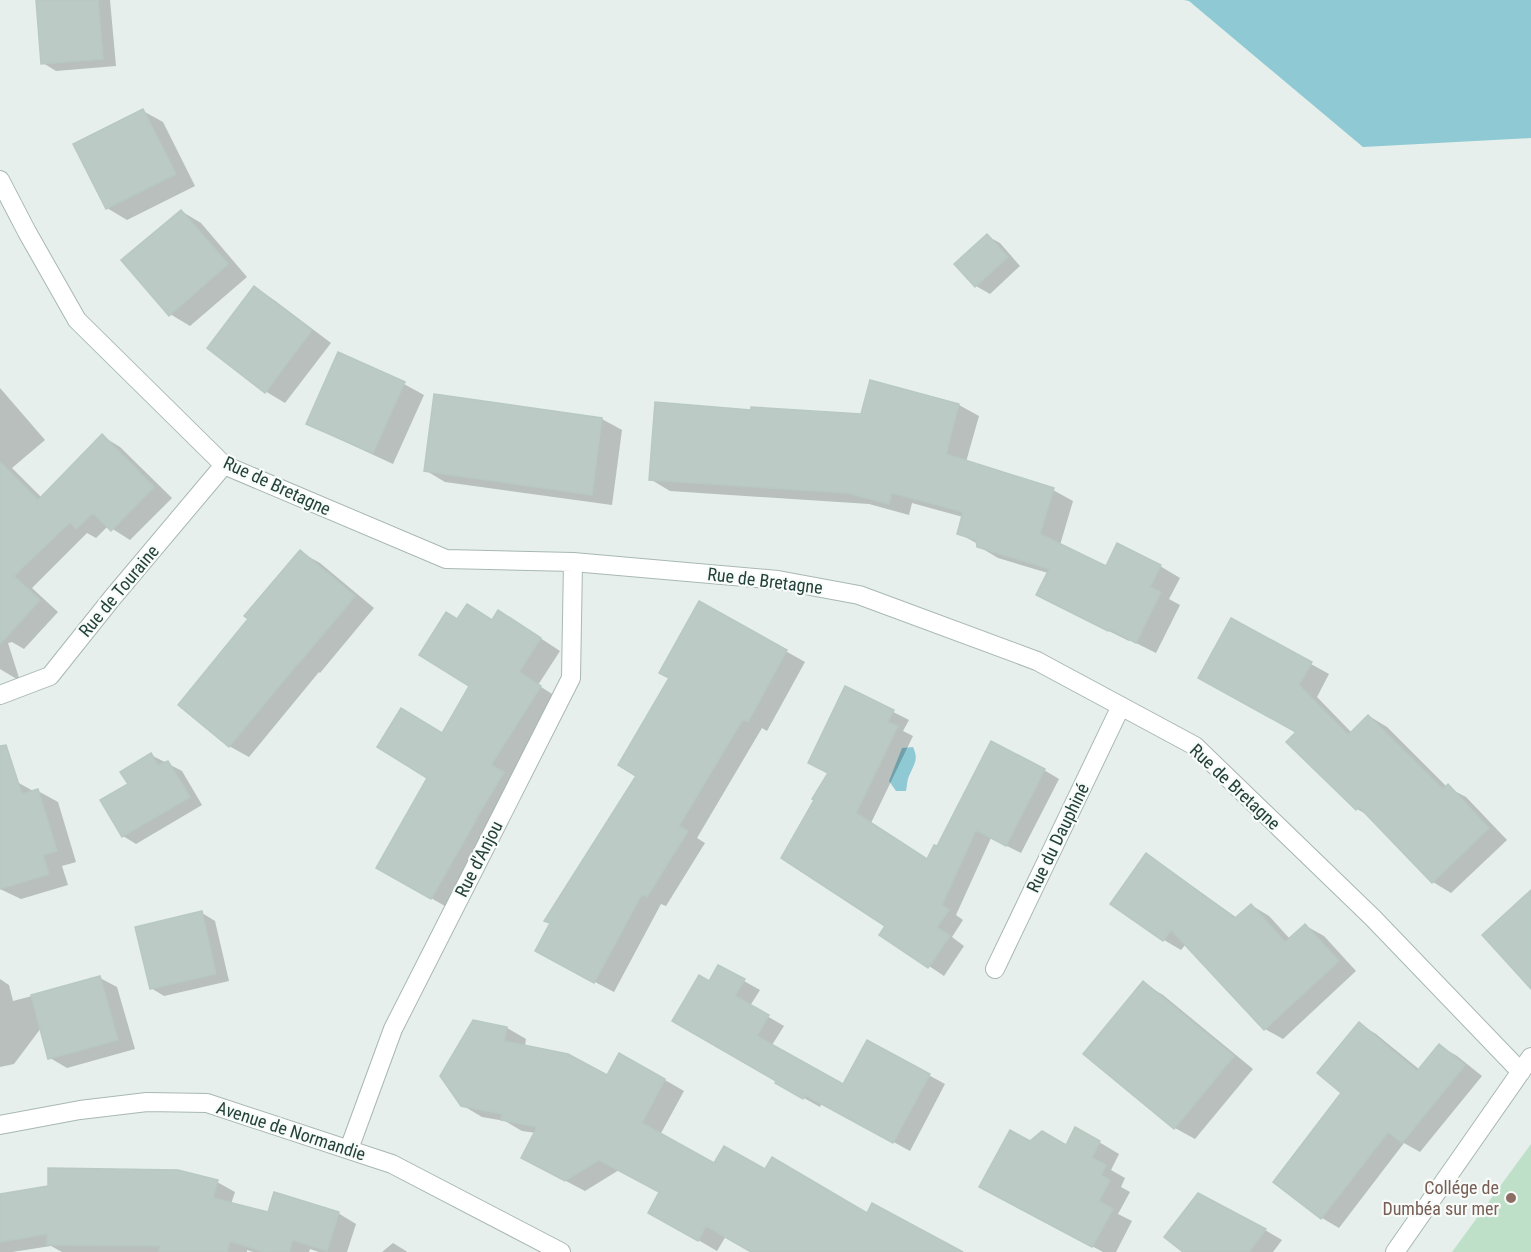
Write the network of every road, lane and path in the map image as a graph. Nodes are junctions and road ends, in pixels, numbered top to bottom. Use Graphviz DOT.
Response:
graph roads {
  1 [pos="0,180"];
  2 [pos="224,465"];
  3 [pos="573,562"];
  4 [pos="0,695"];
  5 [pos="1121,706"];
  6 [pos="995,969"];
  7 [pos="1526,1065"];
  8 [pos="0,1125"];
  9 [pos="349,1149"];
  10 [pos="561,1252"];
  11 [pos="1395,1252"];
  1 -- 2 [label="street, Rue de Bretagne"];
  2 -- 3 [label="street, Rue de Bretagne"];
  2 -- 4 [label="street, Rue de Touraine"];
  3 -- 5 [label="street, Rue de Bretagne"];
  3 -- 9 [label="street, Rue d'Anjou"];
  5 -- 6 [label="street, Rue du Dauphiné"];
  5 -- 7 [label="street, Rue de Bretagne"];
  7 -- 11 [label="street"];
  8 -- 9 [label="street, Avenue de Normandie"];
  9 -- 10 [label="street, Avenue de Normandie"];
}
